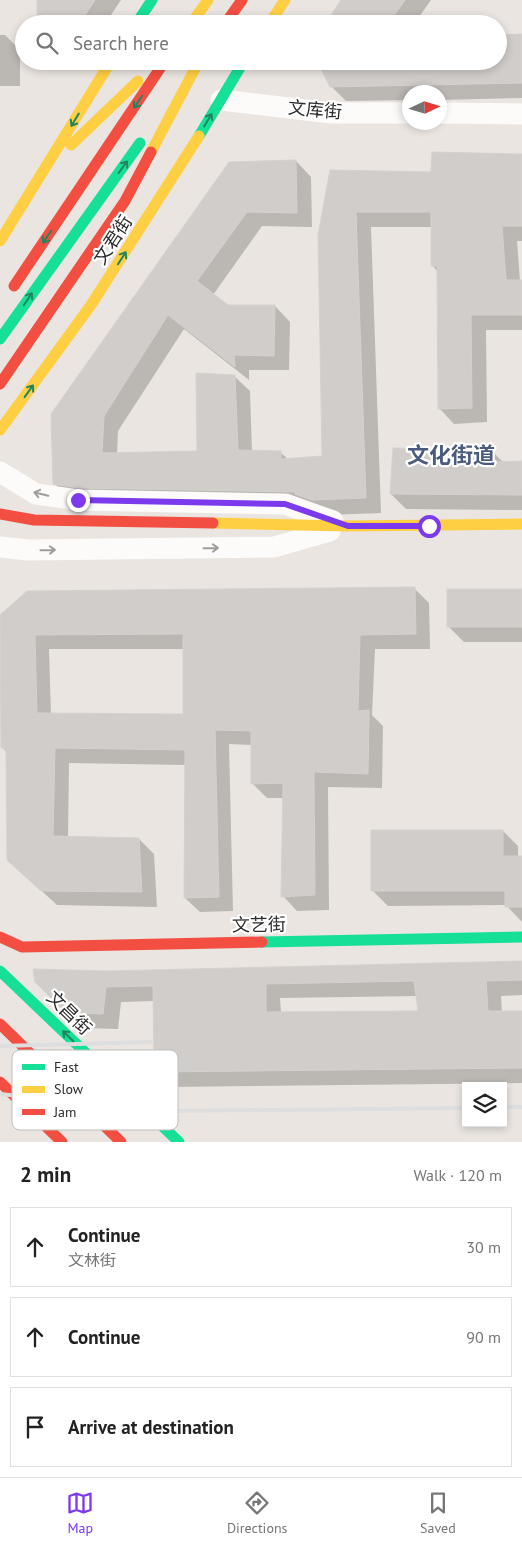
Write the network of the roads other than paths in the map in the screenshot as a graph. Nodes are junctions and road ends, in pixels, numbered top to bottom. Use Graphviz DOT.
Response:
graph roads {
  1 [pos="152,0"];
  2 [pos="208,0"];
  3 [pos="242,0"];
  4 [pos="286,0"];
  5 [pos="142,15"];
  6 [pos="197,15"];
  7 [pos="231,15"];
  8 [pos="275,15"];
  9 [pos="106,70"];
  10 [pos="149,70"];
  11 [pos="159,70"];
  12 [pos="193,70"];
  13 [pos="194,70"];
  14 [pos="236,70"];
  15 [pos="238,70"];
  16 [pos="220,100"];
  17 [pos="402,113"];
  18 [pos="447,113"];
  19 [pos="522,114"];
  20 [pos="193,121"];
  21 [pos="162,158"];
  22 [pos="46,169"];
  23 [pos="125,201"];
  24 [pos="0,241"];
  25 [pos="6,299"];
  26 [pos="0,340"];
  27 [pos="0,384"];
  28 [pos="0,430"];
  29 [pos="0,472"];
  30 [pos="0,514"];
  31 [pos="522,524"];
  32 [pos="348,526"];
  33 [pos="0,547"];
  34 [pos="0,937"];
  35 [pos="522,937"];
  36 [pos="0,971"];
  37 [pos="5,1012"];
  38 [pos="0,1024"];
  39 [pos="28,1050"];
  40 [pos="31,1050"];
  41 [pos="83,1050"];
  42 [pos="0,1082"];
  43 [pos="12,1093"];
  44 [pos="38,1130"];
  45 [pos="50,1130"];
  46 [pos="109,1130"];
  47 [pos="166,1130"];
  48 [pos="45,1142"];
  49 [pos="62,1142"];
  50 [pos="121,1142"];
  51 [pos="179,1142"];
  1 -- 5 [label="main road"];
  2 -- 6 [label="main road"];
  3 -- 7 [label="main road"];
  4 -- 8 [label="main road"];
  9 -- 22 [label="main road, one-way"];
  10 -- 22 [label="main road"];
  11 -- 25 [label="main road, one-way"];
  26 -- 12 [label="main road, one-way"];
  13 -- 23 [label="main road"];
  14 -- 20 [label="main road"];
  15 -- 16 [label="main road, 文君街"];
  16 -- 17 [label="street, 文库街"];
  28 -- 16 [label="main road, 文君街, one-way"];
  18 -- 19 [label="street"];
  21 -- 23 [label="main road"];
  22 -- 24 [label="main road"];
  23 -- 27 [label="main road"];
  32 -- 29 [label="street, one-way"];
  30 -- 32 [label="main road"];
  31 -- 32 [label="main road"];
  33 -- 32 [label="street, one-way"];
  34 -- 35 [label="main road, 文艺街"];
  41 -- 36 [label="main road, 文昌街, one-way"];
  37 -- 40 [label="main road"];
  38 -- 39 [label="main road"];
  42 -- 43 [label="main road"];
  44 -- 48 [label="main road"];
  45 -- 49 [label="main road"];
  46 -- 50 [label="main road"];
  51 -- 47 [label="main road, 文昌街, one-way"];
}
